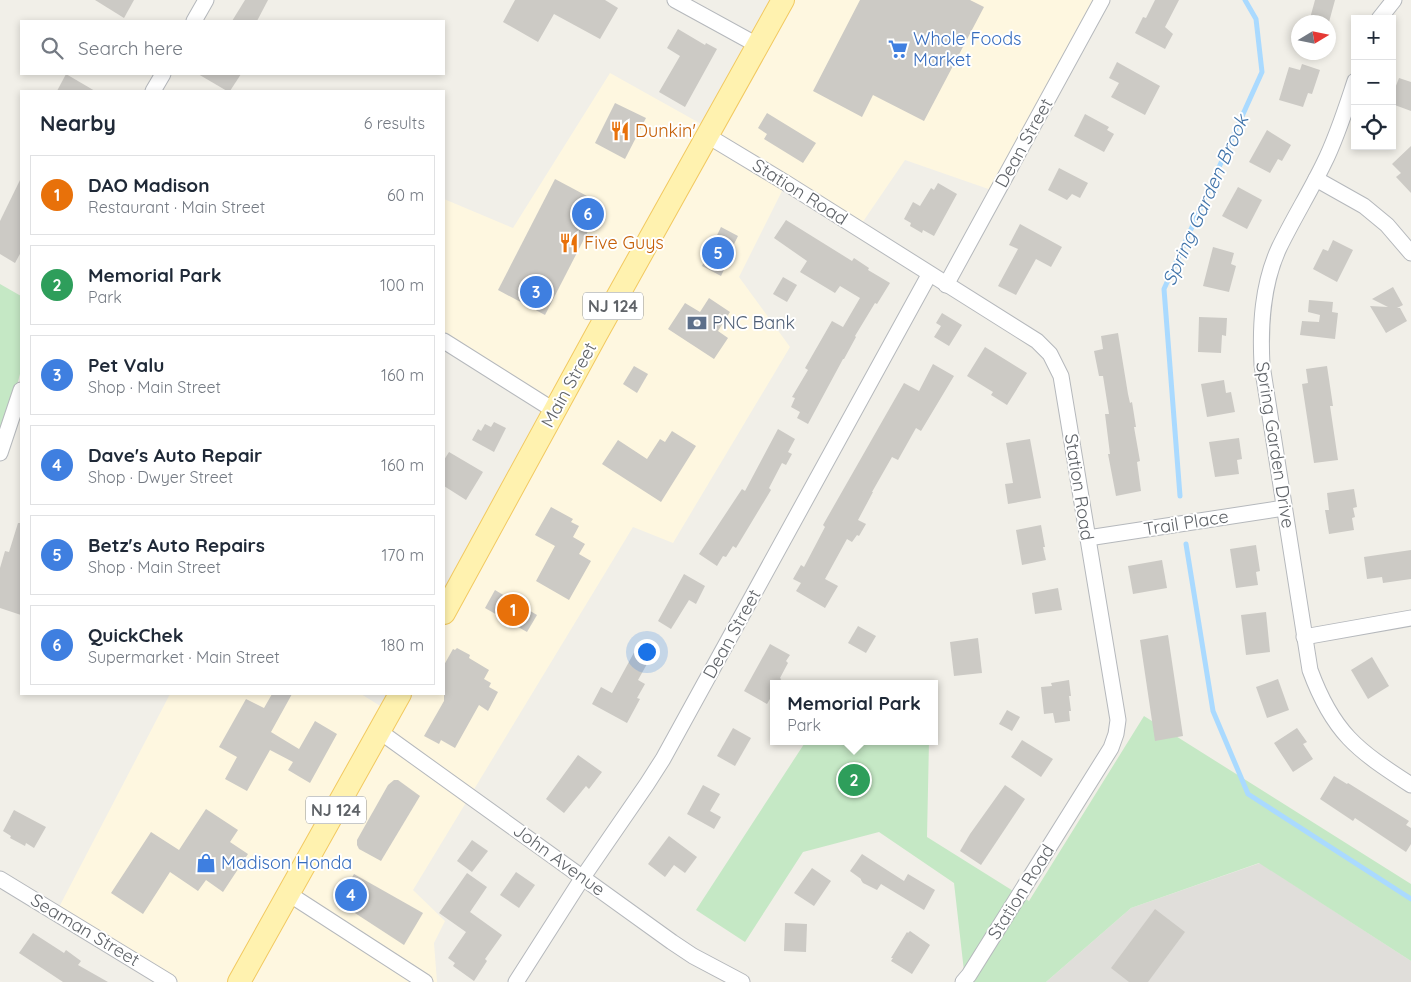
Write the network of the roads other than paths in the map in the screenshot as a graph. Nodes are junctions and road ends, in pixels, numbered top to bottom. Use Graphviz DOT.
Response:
graph roads {
  1 [pos="206,0"];
  2 [pos="675,0"];
  3 [pos="783,0"];
  4 [pos="1102,0"];
  5 [pos="1394,0"];
  6 [pos="1382,15"];
  7 [pos="195,20"];
  8 [pos="759,46"];
  9 [pos="162,75"];
  10 [pos="154,90"];
  11 [pos="1351,93"];
  12 [pos="708,136"];
  13 [pos="1316,179"];
  14 [pos="1411,253"];
  15 [pos="930,275"];
  16 [pos="946,285"];
  17 [pos="445,342"];
  18 [pos="20,393"];
  19 [pos="555,411"];
  20 [pos="0,453"];
  21 [pos="1284,508"];
  22 [pos="1088,538"];
  23 [pos="445,611"];
  24 [pos="1411,618"];
  25 [pos="1304,637"];
  26 [pos="399,695"];
  27 [pos="379,731"];
  28 [pos="1411,785"];
  29 [pos="583,877"];
  30 [pos="0,879"];
  31 [pos="290,894"];
  32 [pos="170,982"];
  33 [pos="239,982"];
  34 [pos="425,982"];
  35 [pos="516,982"];
  36 [pos="742,982"];
  37 [pos="963,982"];
  1 -- 7 [label="street"];
  2 -- 8 [label="street"];
  3 -- 8 [label="main road, Main Street / NJ 124"];
  4 -- 16 [label="street, Dean Street"];
  5 -- 6 [label="street"];
  8 -- 12 [label="main road, Main Street / NJ 124"];
  9 -- 10 [label="street"];
  11 -- 13 [label="street, Spring Garden Drive"];
  12 -- 15 [label="street, Station Road"];
  12 -- 19 [label="main road, Main Street / NJ 124"];
  13 -- 14 [label="street"];
  13 -- 21 [label="street, Spring Garden Drive"];
  15 -- 16 [label="street, Station Road"];
  15 -- 29 [label="street, Dean Street"];
  16 -- 22 [label="street, Station Road"];
  17 -- 19 [label="street"];
  18 -- 20 [label="street"];
  19 -- 23 [label="main road, Main Street / NJ 124"];
  21 -- 22 [label="street, Trail Place"];
  21 -- 25 [label="street, Spring Garden Drive"];
  22 -- 37 [label="street, Station Road"];
  24 -- 25 [label="street"];
  25 -- 28 [label="street, Spring Garden Drive"];
  26 -- 27 [label="main road, NJ 124"];
  27 -- 29 [label="street, John Avenue"];
  27 -- 31 [label="main road, NJ 124"];
  29 -- 35 [label="street, Dean Street"];
  29 -- 36 [label="street, John Avenue"];
  30 -- 32 [label="street, Seaman Street"];
  31 -- 33 [label="main road, NJ 124"];
  31 -- 34 [label="street"];
}
